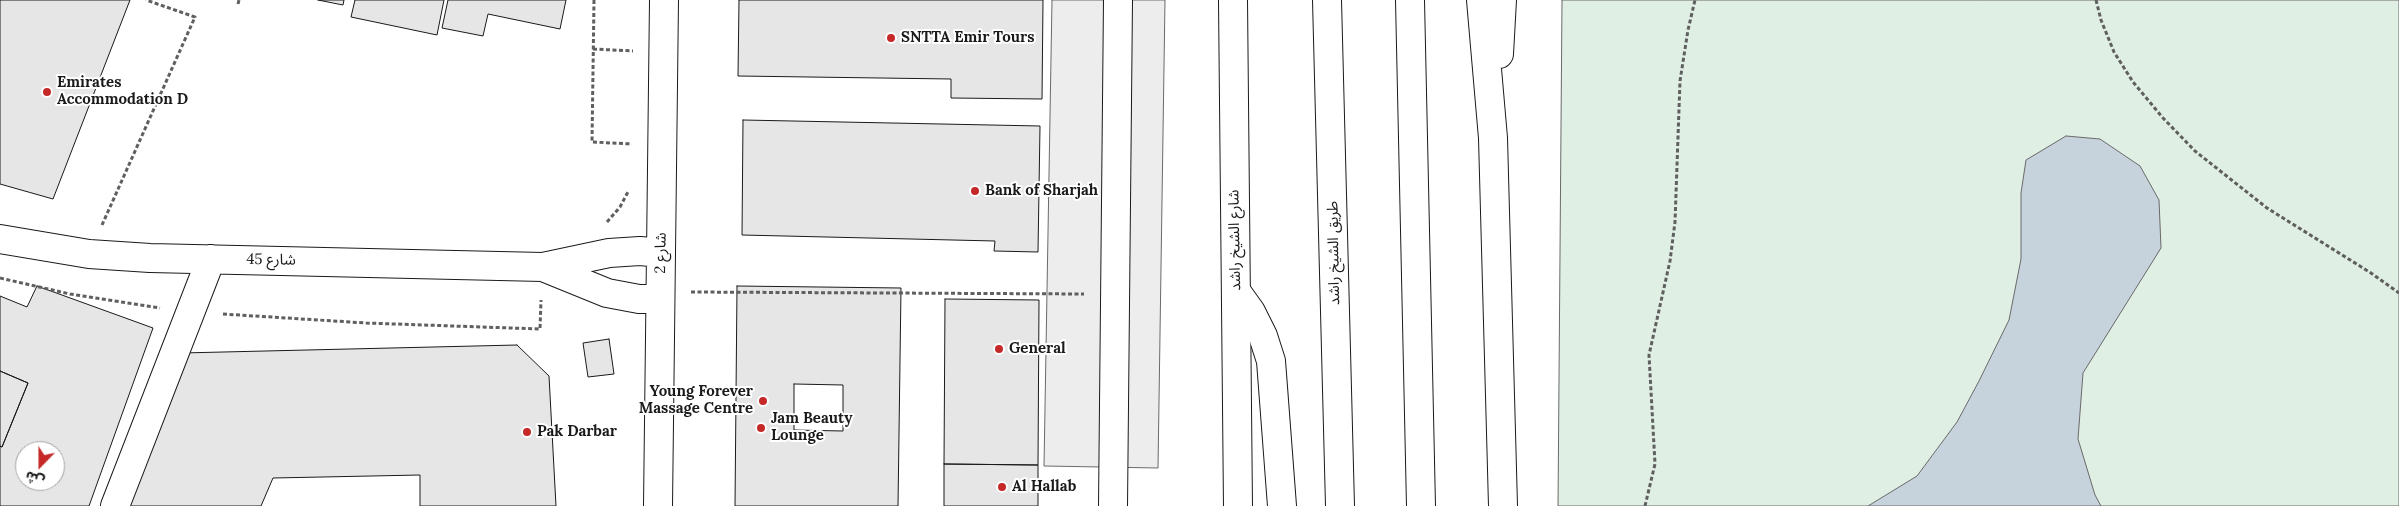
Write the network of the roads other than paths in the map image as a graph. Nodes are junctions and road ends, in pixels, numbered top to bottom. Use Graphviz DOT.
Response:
graph roads {
  1 [pos="664,0"];
  2 [pos="1118,0"];
  3 [pos="1233,0"];
  4 [pos="1327,0"];
  5 [pos="1410,0"];
  6 [pos="1480,0"];
  7 [pos="1502,0"];
  8 [pos="1493,138"];
  9 [pos="0,239"];
  10 [pos="661,253"];
  11 [pos="211,259"];
  12 [pos="543,267"];
  13 [pos="1236,291"];
  14 [pos="661,296"];
  15 [pos="1237,493"];
  16 [pos="116,506"];
  17 [pos="658,506"];
  18 [pos="1113,506"];
  19 [pos="1227,506"];
  20 [pos="1282,506"];
  21 [pos="1340,506"];
  22 [pos="1421,506"];
  23 [pos="1503,506"];
  1 -- 10 [label="main road, شارع 2"];
  2 -- 18 [label="main road"];
  3 -- 13 [label="main road, شارع الشيخ راشد"];
  4 -- 21 [label="main road, طريق الشيخ راشد"];
  5 -- 22 [label="main road"];
  6 -- 8 [label="main road"];
  7 -- 8 [label="main road"];
  8 -- 23 [label="main road"];
  9 -- 11 [label="main road, شارع 45"];
  10 -- 12 [label="main road, شارع 45"];
  10 -- 14 [label="main road, شارع 2"];
  11 -- 12 [label="main road, شارع 45"];
  11 -- 16 [label="main road"];
  12 -- 14 [label="main road, شارع 45"];
  13 -- 15 [label="main road, شارع الشيخ راشد"];
  13 -- 20 [label="main road"];
  14 -- 17 [label="main road, شارع 2"];
  15 -- 19 [label="main road, شارع الشيخ راشد"];
}
